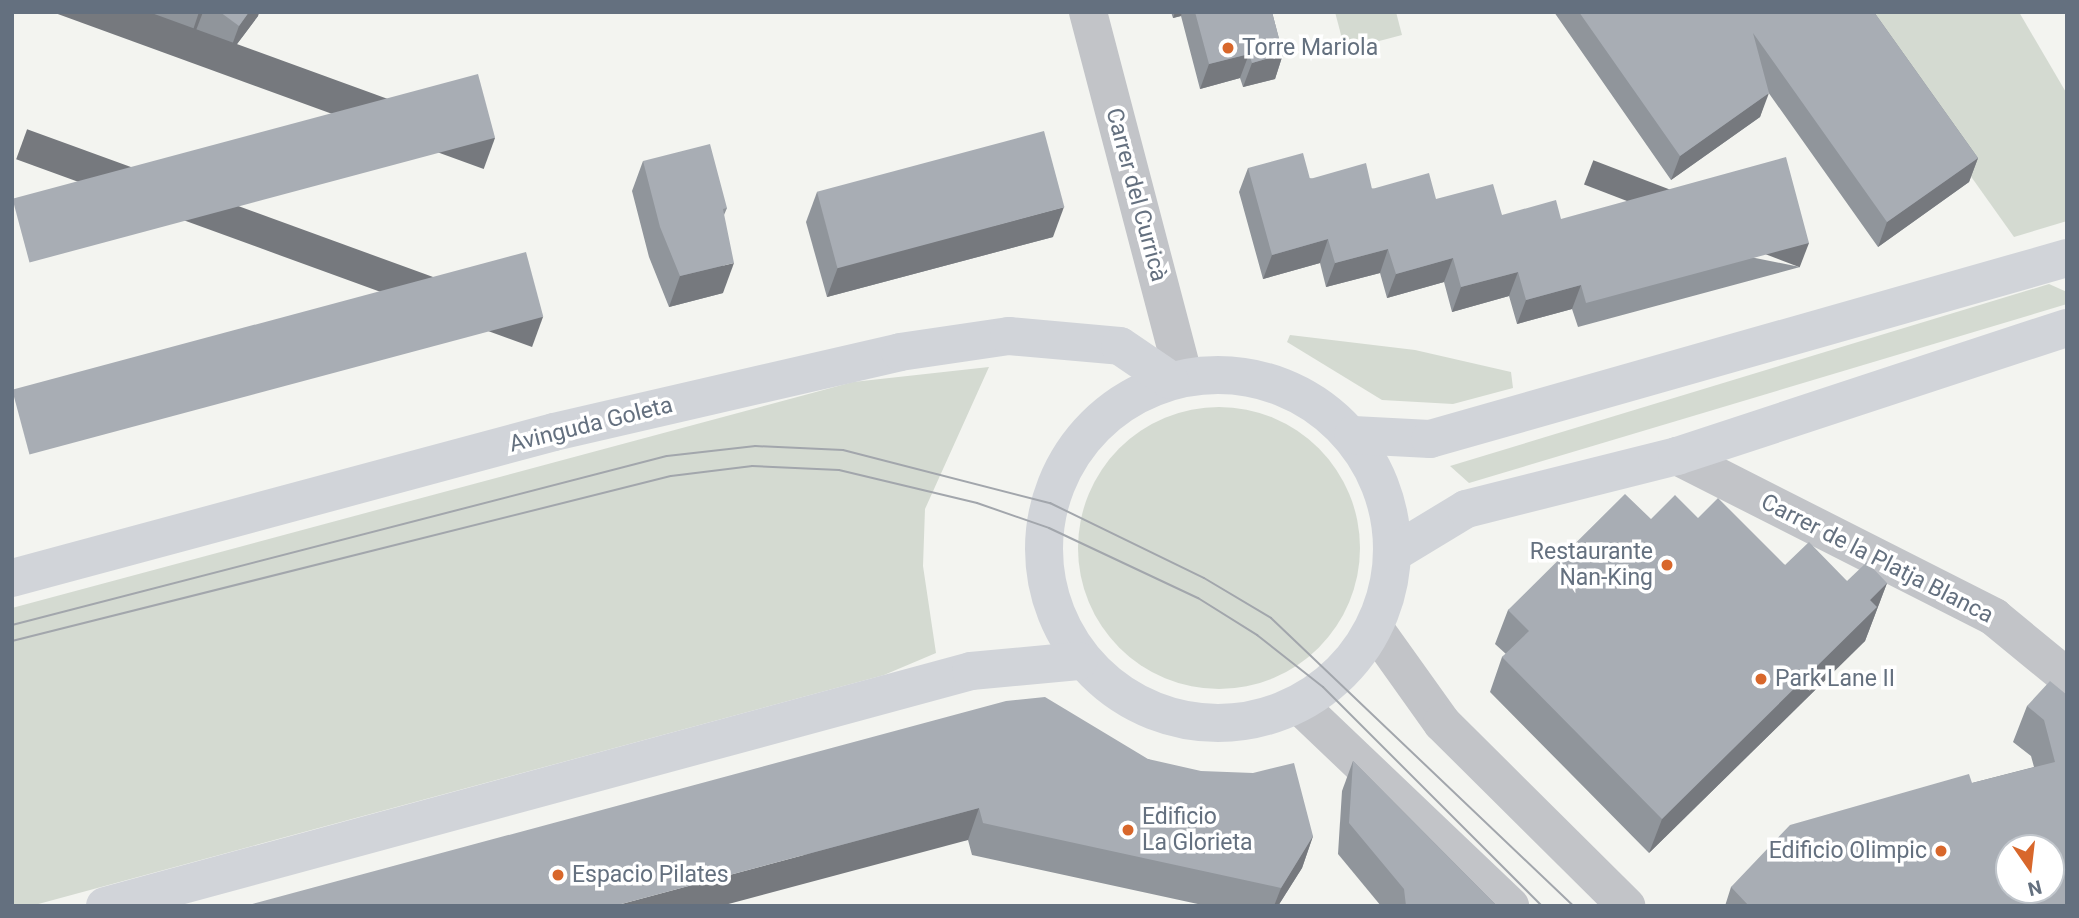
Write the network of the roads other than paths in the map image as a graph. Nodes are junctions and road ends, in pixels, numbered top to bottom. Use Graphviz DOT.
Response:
graph roads {
  1 [pos="1088,12"];
  2 [pos="2067,258"];
  3 [pos="2067,328"];
  4 [pos="1177,379"];
  5 [pos="1353,435"];
  6 [pos="1677,456"];
  7 [pos="1395,552"];
  8 [pos="12,578"];
  9 [pos="1375,629"];
  10 [pos="1079,661"];
  11 [pos="2067,677"];
  12 [pos="1298,704"];
  13 [pos="105,906"];
  14 [pos="1510,906"];
  15 [pos="1626,906"];
  1 -- 4 [label="street, Carrer del Curricà"];
  2 -- 5 [label="main road"];
  3 -- 6 [label="main road"];
  4 -- 5 [label="main road"];
  4 -- 8 [label="main road, Avinguda Goleta"];
  4 -- 10 [label="main road"];
  5 -- 7 [label="main road"];
  6 -- 7 [label="main road"];
  6 -- 11 [label="street, Carrer de la Platja Blanca"];
  7 -- 9 [label="main road"];
  9 -- 12 [label="main road"];
  9 -- 15 [label="street"];
  10 -- 12 [label="main road"];
  10 -- 13 [label="main road"];
  12 -- 14 [label="street"];
}
